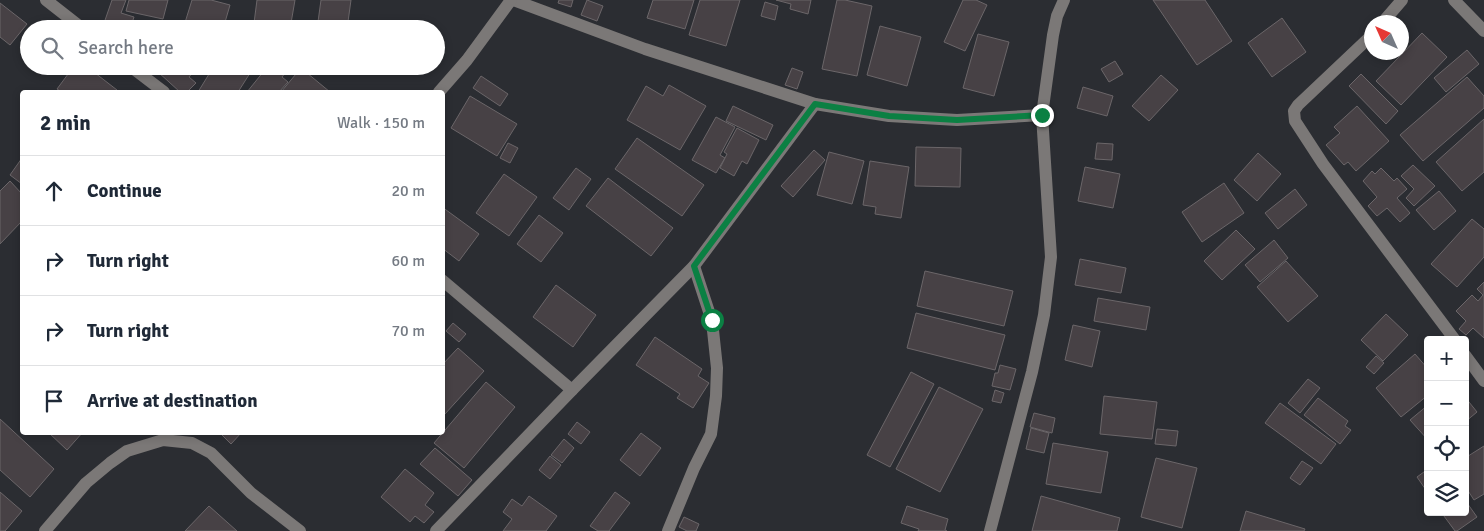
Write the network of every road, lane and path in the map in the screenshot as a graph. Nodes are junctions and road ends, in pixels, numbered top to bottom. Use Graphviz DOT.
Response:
graph roads {
  1 [pos="46,0"];
  2 [pos="512,0"];
  3 [pos="1064,0"];
  4 [pos="1402,0"];
  5 [pos="1454,0"];
  6 [pos="1389,15"];
  7 [pos="72,20"];
  8 [pos="1484,31"];
  9 [pos="1364,43"];
  10 [pos="142,75"];
  11 [pos="161,90"];
  12 [pos="441,90"];
  13 [pos="815,104"];
  14 [pos="1042,115"];
  15 [pos="694,266"];
  16 [pos="445,283"];
  17 [pos="1451,336"];
  18 [pos="1469,360"];
  19 [pos="1484,381"];
  20 [pos="572,390"];
  21 [pos="45,531"];
  22 [pos="300,531"];
  23 [pos="436,531"];
  24 [pos="668,531"];
  25 [pos="990,531"];
  1 -- 7 [label="street"];
  2 -- 12 [label="street"];
  2 -- 13 [label="street"];
  3 -- 14 [label="street"];
  4 -- 6 [label="street"];
  5 -- 8 [label="street"];
  9 -- 17 [label="street"];
  10 -- 11 [label="street"];
  13 -- 14 [label="street"];
  13 -- 15 [label="street"];
  14 -- 25 [label="street"];
  15 -- 20 [label="street"];
  15 -- 24 [label="street"];
  16 -- 20 [label="street"];
  18 -- 19 [label="street"];
  20 -- 23 [label="street"];
  21 -- 22 [label="street"];
}
